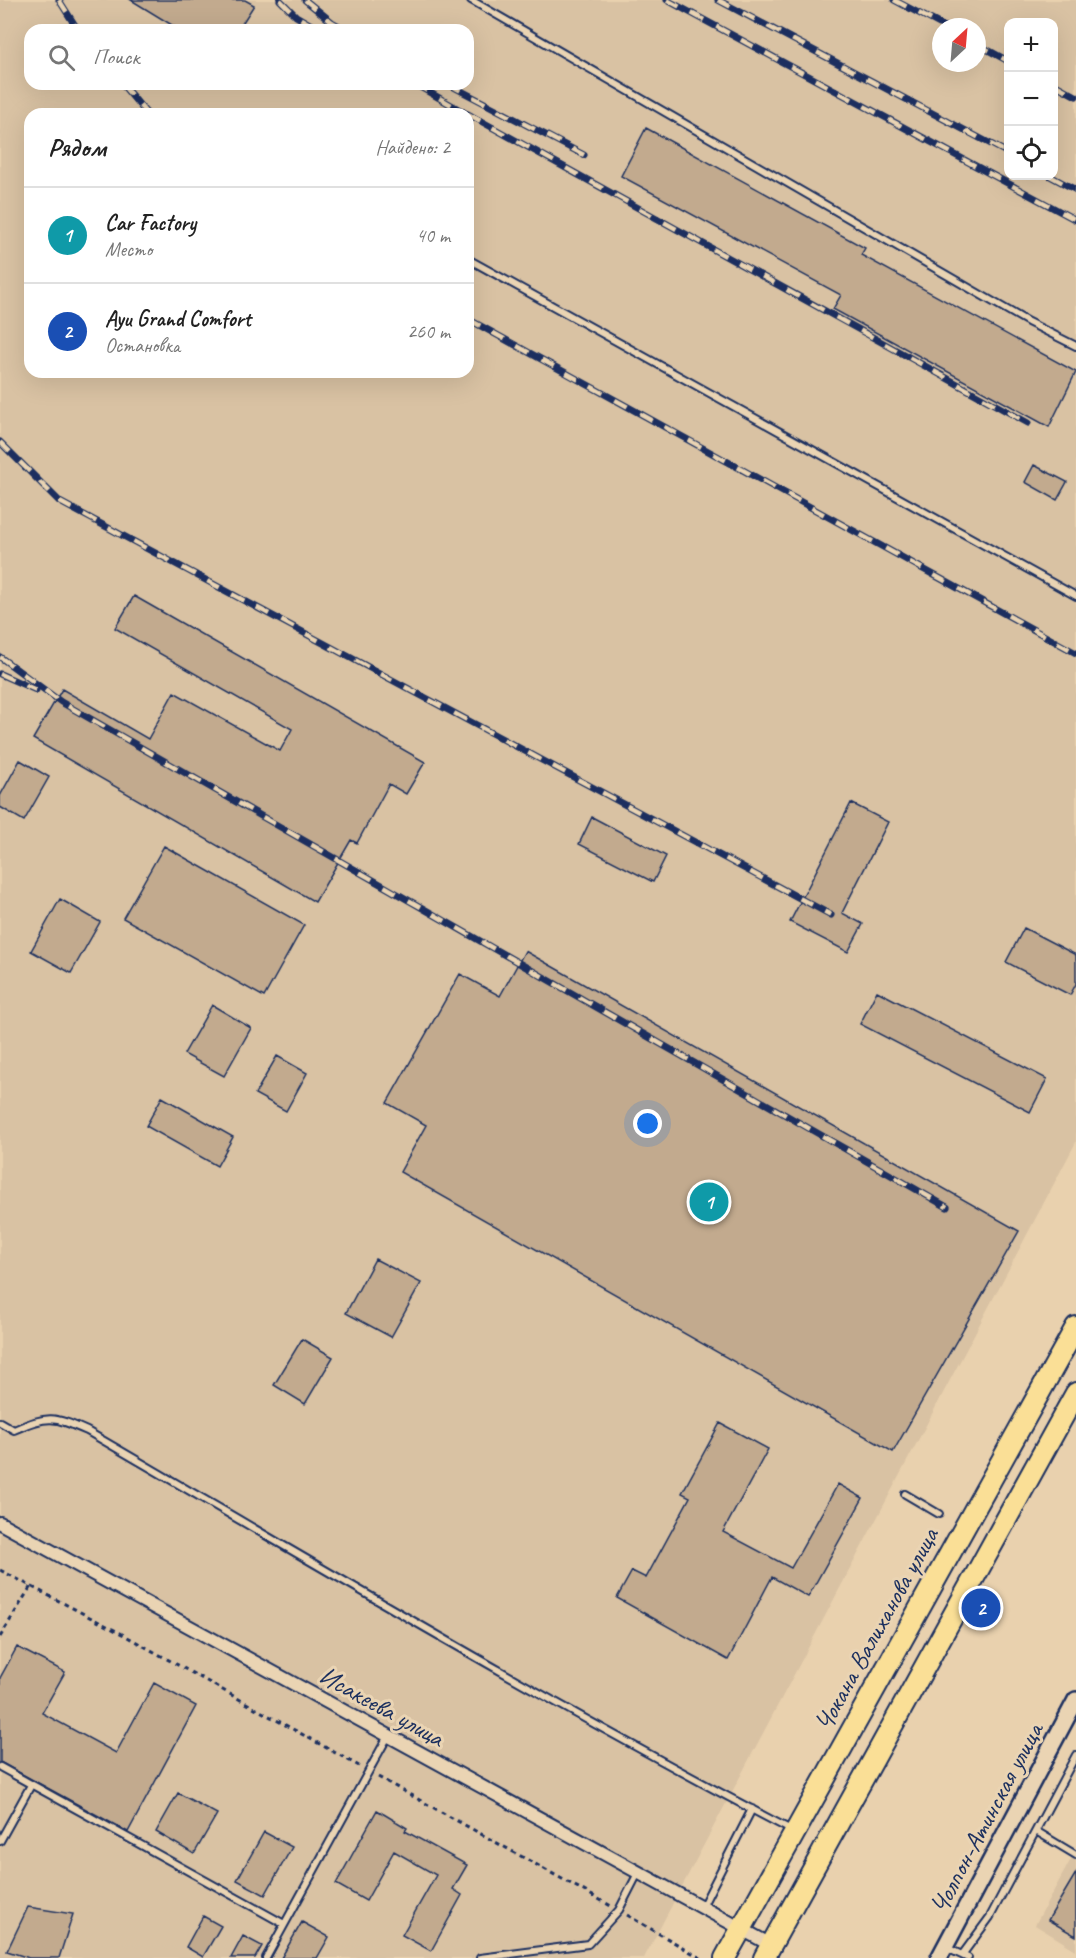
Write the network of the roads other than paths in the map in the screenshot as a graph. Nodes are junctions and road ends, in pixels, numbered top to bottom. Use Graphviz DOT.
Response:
graph roads {
  1 [pos="471,0"];
  2 [pos="474,262"];
  3 [pos="1076,346"];
  4 [pos="1076,596"];
  5 [pos="1076,1328"];
  6 [pos="1076,1393"];
  7 [pos="0,1422"];
  8 [pos="905,1494"];
  9 [pos="939,1514"];
  10 [pos="0,1523"];
  11 [pos="963,1529"];
  12 [pos="992,1545"];
  13 [pos="1076,1700"];
  14 [pos="388,1736"];
  15 [pos="1076,1755"];
  16 [pos="0,1767"];
  17 [pos="31,1785"];
  18 [pos="752,1809"];
  19 [pos="1036,1831"];
  20 [pos="795,1832"];
  21 [pos="0,1841"];
  22 [pos="1076,1855"];
  23 [pos="639,1872"];
  24 [pos="702,1907"];
  25 [pos="284,1924"];
  26 [pos="741,1929"];
  27 [pos="768,1951"];
  28 [pos="942,1952"];
  29 [pos="965,1956"];
  30 [pos="266,1958"];
  31 [pos="480,1958"];
  32 [pos="725,1958"];
  1 -- 3 [label="lane"];
  2 -- 4 [label="lane"];
  5 -- 11 [label="main road, Чокана Валиханова улица"];
  6 -- 12 [label="main road"];
  7 -- 18 [label="lane"];
  8 -- 9 [label="lane"];
  10 -- 14 [label="street, Исакеева улица"];
  11 -- 12 [label="main road"];
  11 -- 20 [label="main road, Чокана Валиханова улица"];
  12 -- 27 [label="main road"];
  13 -- 28 [label="street, Чолпон-Атинская улица"];
  14 -- 23 [label="street, Исакеева улица"];
  14 -- 25 [label="lane"];
  15 -- 19 [label="lane"];
  16 -- 17 [label="lane"];
  17 -- 21 [label="lane"];
  17 -- 25 [label="lane"];
  18 -- 20 [label="lane"];
  18 -- 24 [label="lane"];
  19 -- 22 [label="lane"];
  19 -- 29 [label="lane"];
  20 -- 26 [label="main road, Чокана Валиханова улица"];
  23 -- 24 [label="street, Исакеева улица"];
  23 -- 31 [label="lane"];
  24 -- 26 [label="street, Исакеева улица"];
  25 -- 30 [label="lane"];
  26 -- 27 [label="street, Исакеева улица"];
  26 -- 32 [label="main road, Чокана Валиханова улица"];
  28 -- 29 [label="lane"];
}
